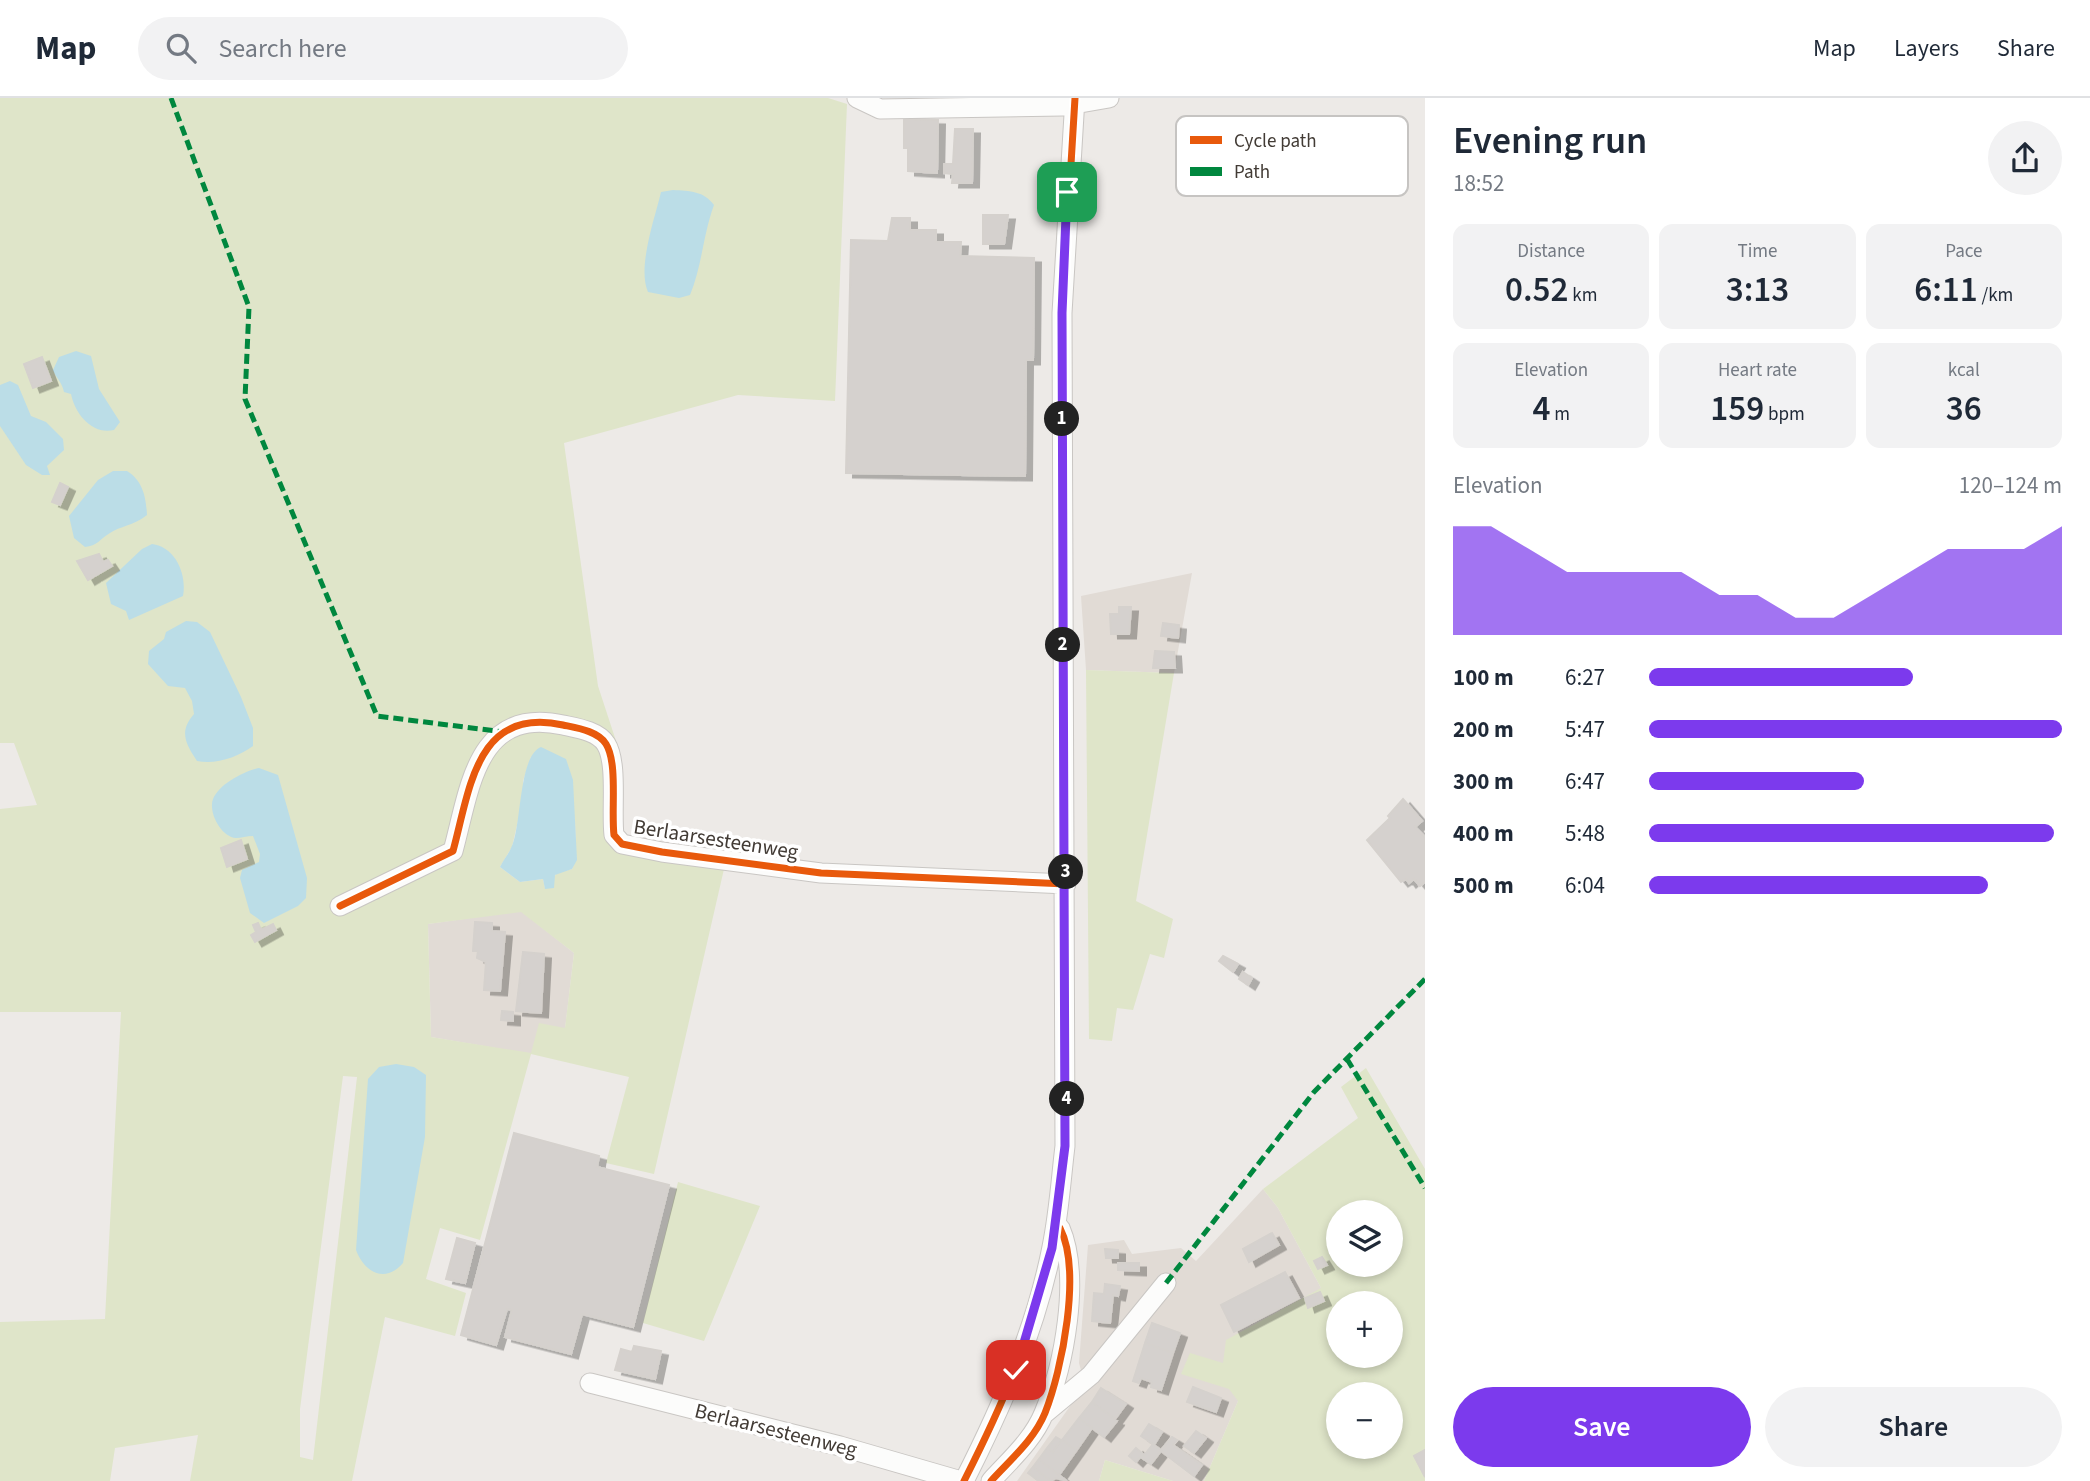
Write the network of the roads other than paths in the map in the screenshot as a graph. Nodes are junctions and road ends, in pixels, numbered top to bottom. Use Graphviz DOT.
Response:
graph roads {
  1 [pos="857,98"];
  2 [pos="1110,98"];
  3 [pos="1074,101"];
  4 [pos="1066,884"];
  5 [pos="340,906"];
  6 [pos="1056,1222"];
  7 [pos="1166,1283"];
  8 [pos="590,1383"];
  9 [pos="1044,1414"];
  10 [pos="963,1481"];
  11 [pos="991,1481"];
  1 -- 3 [label="street"];
  2 -- 3 [label="street"];
  3 -- 4 [label="street, Berlaarsesteenweg"];
  4 -- 5 [label="street, Berlaarsesteenweg"];
  4 -- 6 [label="street, Berlaarsesteenweg"];
  6 -- 9 [label="street, Berlaarsesteenweg"];
  6 -- 10 [label="street, Berlaarsesteenweg"];
  7 -- 9 [label="street, Berlaarsesteenweg"];
  8 -- 10 [label="street, Berlaarsesteenweg"];
  9 -- 11 [label="street, Berlaarsesteenweg"];
}
